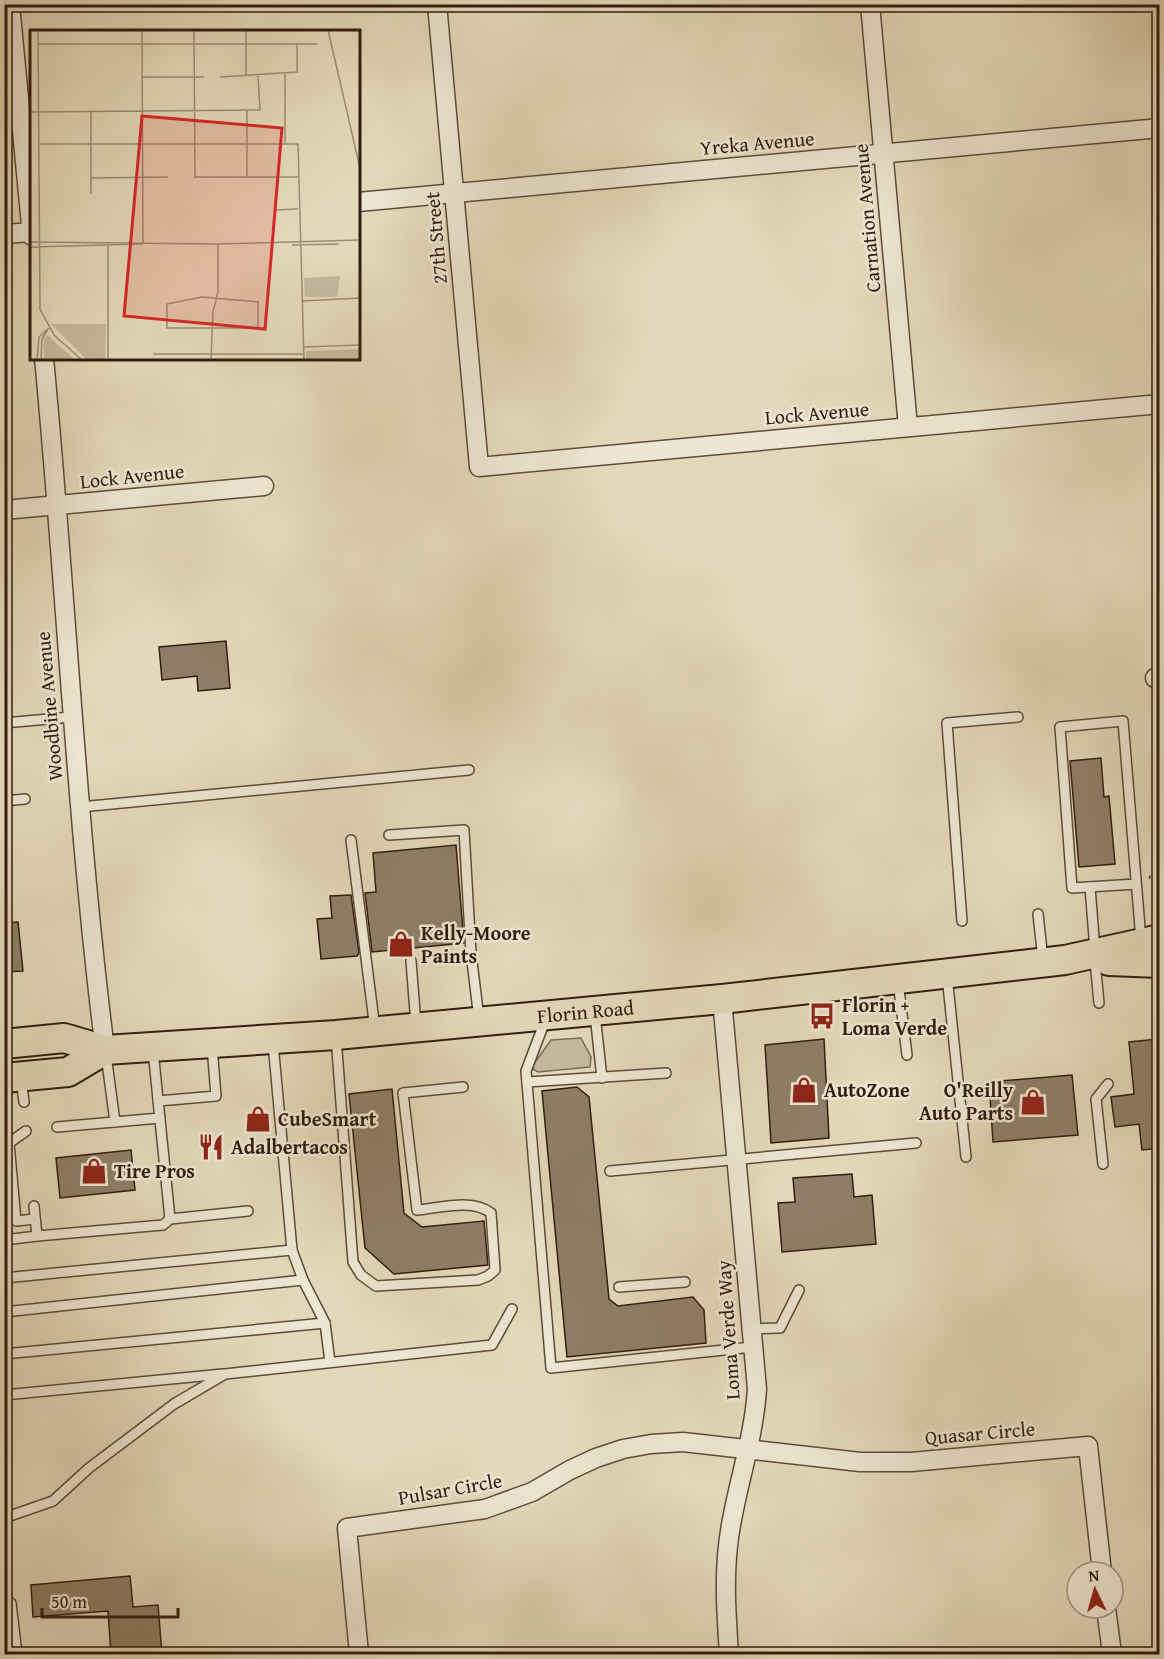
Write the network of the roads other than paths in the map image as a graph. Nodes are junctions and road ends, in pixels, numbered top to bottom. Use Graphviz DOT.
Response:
graph roads {
  1 [pos="10,4"];
  2 [pos="436,4"];
  3 [pos="870,4"];
  4 [pos="1160,128"];
  5 [pos="884,154"];
  6 [pos="454,193"];
  7 [pos="360,202"];
  8 [pos="30,222"];
  9 [pos="30,233"];
  10 [pos="4,234"];
  11 [pos="44,360"];
  12 [pos="1160,404"];
  13 [pos="908,427"];
  14 [pos="479,467"];
  15 [pos="264,486"];
  16 [pos="58,506"];
  17 [pos="4,510"];
  18 [pos="71,717"];
  19 [pos="1018,717"];
  20 [pos="4,723"];
  21 [pos="469,770"];
  22 [pos="24,799"];
  23 [pos="4,801"];
  24 [pos="80,807"];
  25 [pos="389,836"];
  26 [pos="351,840"];
  27 [pos="1136,884"];
  28 [pos="1090,887"];
  29 [pos="1038,914"];
  30 [pos="962,921"];
  31 [pos="1153,948"];
  32 [pos="1095,957"];
  33 [pos="411,961"];
  34 [pos="1054,961"];
  35 [pos="947,973"];
  36 [pos="898,979"];
  37 [pos="722,999"];
  38 [pos="1099,1003"];
  39 [pos="594,1011"];
  40 [pos="546,1016"];
  41 [pos="480,1022"];
  42 [pos="416,1028"];
  43 [pos="375,1031"];
  44 [pos="336,1035"];
  45 [pos="273,1039"];
  46 [pos="212,1043"];
  47 [pos="4,1044"];
  48 [pos="153,1047"];
  49 [pos="105,1050"];
  50 [pos="907,1055"];
  51 [pos="666,1073"];
  52 [pos="602,1078"];
  53 [pos="527,1082"];
  54 [pos="1108,1084"];
  55 [pos="16,1085"];
  56 [pos="463,1087"];
  57 [pos="158,1101"];
  58 [pos="160,1118"];
  59 [pos="115,1122"];
  60 [pos="57,1127"];
  61 [pos="26,1131"];
  62 [pos="916,1143"];
  63 [pos="966,1157"];
  64 [pos="736,1158"];
  65 [pos="1103,1164"];
  66 [pos="610,1171"];
  67 [pos="34,1206"];
  68 [pos="248,1211"];
  69 [pos="35,1218"];
  70 [pos="170,1219"];
  71 [pos="37,1236"];
  72 [pos="4,1240"];
  73 [pos="292,1250"];
  74 [pos="4,1278"];
  75 [pos="303,1280"];
  76 [pos="685,1282"];
  77 [pos="619,1287"];
  78 [pos="799,1290"];
  79 [pos="512,1309"];
  80 [pos="4,1312"];
  81 [pos="325,1323"];
  82 [pos="752,1338"];
  83 [pos="4,1354"];
  84 [pos="330,1362"];
  85 [pos="225,1374"];
  86 [pos="4,1395"];
  87 [pos="749,1451"];
  88 [pos="4,1518"];
  89 [pos="1101,1560"];
  90 [pos="4,1604"];
  91 [pos="1108,1620"];
  92 [pos="16,1654"];
  93 [pos="358,1654"];
  94 [pos="729,1654"];
  95 [pos="1112,1654"];
  1 -- 8 [label="street"];
  2 -- 6 [label="street, 27th Street"];
  3 -- 5 [label="street, Carnation Avenue"];
  4 -- 5 [label="street, Yreka Avenue"];
  5 -- 6 [label="street, Yreka Avenue"];
  5 -- 13 [label="street, Carnation Avenue"];
  6 -- 7 [label="street, Yreka Avenue"];
  6 -- 14 [label="street, 27th Street"];
  9 -- 10 [label="street"];
  11 -- 16 [label="street, Woodbine Avenue"];
  12 -- 13 [label="street, Lock Avenue"];
  13 -- 14 [label="street, Lock Avenue"];
  15 -- 16 [label="street, Lock Avenue"];
  16 -- 17 [label="street, Lock Avenue"];
  16 -- 18 [label="street, Woodbine Avenue"];
  18 -- 20 [label="lane"];
  18 -- 24 [label="street, Woodbine Avenue"];
  19 -- 30 [label="lane"];
  21 -- 24 [label="lane"];
  22 -- 23 [label="lane"];
  24 -- 49 [label="street, Woodbine Avenue"];
  25 -- 41 [label="lane"];
  26 -- 43 [label="lane"];
  27 -- 28 [label="lane"];
  27 -- 28 [label="lane"];
  27 -- 31 [label="lane"];
  28 -- 32 [label="lane"];
  29 -- 34 [label="lane"];
  31 -- 32 [label="main road, Florin Road"];
  32 -- 34 [label="main road, Florin Road"];
  32 -- 38 [label="lane"];
  33 -- 42 [label="lane"];
  34 -- 35 [label="main road, Florin Road"];
  35 -- 36 [label="main road, Florin Road"];
  35 -- 63 [label="lane"];
  36 -- 37 [label="main road, Florin Road"];
  36 -- 50 [label="lane"];
  37 -- 39 [label="main road, Florin Road"];
  37 -- 64 [label="street, Loma Verde Way"];
  39 -- 40 [label="main road, Florin Road"];
  39 -- 52 [label="lane"];
  40 -- 41 [label="main road, Florin Road"];
  40 -- 53 [label="lane"];
  41 -- 42 [label="main road, Florin Road"];
  42 -- 43 [label="main road, Florin Road"];
  43 -- 44 [label="main road, Florin Road"];
  44 -- 45 [label="main road, Florin Road"];
  44 -- 56 [label="lane"];
  45 -- 46 [label="main road, Florin Road"];
  45 -- 73 [label="lane"];
  46 -- 48 [label="main road, Florin Road"];
  46 -- 57 [label="lane"];
  47 -- 49 [label="main road, Florin Road"];
  48 -- 49 [label="main road, Florin Road"];
  48 -- 57 [label="lane"];
  49 -- 55 [label="main road, Florin Road"];
  49 -- 59 [label="lane"];
  51 -- 52 [label="lane"];
  52 -- 53 [label="lane"];
  53 -- 82 [label="lane"];
  54 -- 65 [label="lane"];
  57 -- 58 [label="lane"];
  58 -- 59 [label="lane"];
  58 -- 70 [label="lane"];
  59 -- 60 [label="lane"];
  61 -- 69 [label="lane"];
  62 -- 64 [label="lane"];
  64 -- 66 [label="lane"];
  64 -- 82 [label="street, Loma Verde Way"];
  67 -- 69 [label="lane"];
  68 -- 70 [label="lane"];
  69 -- 71 [label="lane"];
  70 -- 71 [label="lane"];
  71 -- 72 [label="lane"];
  73 -- 74 [label="lane"];
  73 -- 75 [label="lane"];
  75 -- 80 [label="lane"];
  75 -- 81 [label="lane"];
  76 -- 77 [label="lane"];
  78 -- 82 [label="lane"];
  79 -- 84 [label="lane"];
  81 -- 83 [label="lane"];
  81 -- 84 [label="lane"];
  82 -- 87 [label="street, Loma Verde Way"];
  84 -- 85 [label="lane"];
  85 -- 86 [label="lane"];
  85 -- 88 [label="lane"];
  87 -- 89 [label="street, Quasar Circle"];
  87 -- 93 [label="street, Pulsar Circle"];
  87 -- 94 [label="street, Loma Verde Way"];
  90 -- 92 [label="lane"];
  91 -- 95 [label="street"];
}
